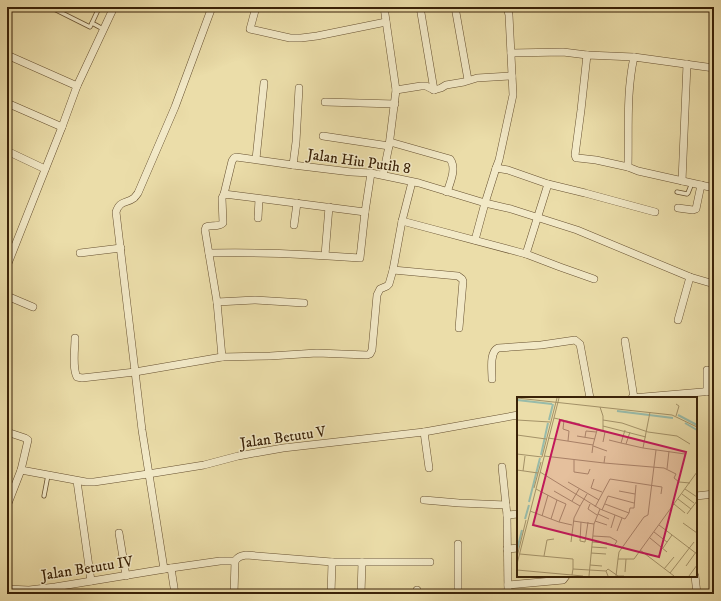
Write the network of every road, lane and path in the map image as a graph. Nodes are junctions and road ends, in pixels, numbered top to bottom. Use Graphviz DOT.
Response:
graph roads {
  1 [pos="50,7"];
  2 [pos="92,7"];
  3 [pos="112,7"];
  4 [pos="212,7"];
  5 [pos="256,7"];
  6 [pos="384,7"];
  7 [pos="420,7"];
  8 [pos="455,7"];
  9 [pos="507,7"];
  10 [pos="386,22"];
  11 [pos="92,23"];
  12 [pos="103,29"];
  13 [pos="511,53"];
  14 [pos="588,54"];
  15 [pos="7,55"];
  16 [pos="634,57"];
  17 [pos="687,64"];
  18 [pos="714,68"];
  19 [pos="512,76"];
  20 [pos="468,80"];
  21 [pos="264,83"];
  22 [pos="77,86"];
  23 [pos="299,88"];
  24 [pos="396,90"];
  25 [pos="434,90"];
  26 [pos="325,102"];
  27 [pos="7,103"];
  28 [pos="395,104"];
  29 [pos="62,127"];
  30 [pos="323,136"];
  31 [pos="390,144"];
  32 [pos="7,151"];
  33 [pos="256,159"];
  34 [pos="293,165"];
  35 [pos="628,167"];
  36 [pos="496,168"];
  37 [pos="46,169"];
  38 [pos="371,173"];
  39 [pos="383,175"];
  40 [pos="682,181"];
  41 [pos="412,182"];
  42 [pos="692,183"];
  43 [pos="548,184"];
  44 [pos="701,186"];
  45 [pos="714,188"];
  46 [pos="447,192"];
  47 [pos="677,192"];
  48 [pos="224,194"];
  49 [pos="259,199"];
  50 [pos="297,203"];
  51 [pos="485,203"];
  52 [pos="330,207"];
  53 [pos="678,208"];
  54 [pos="365,212"];
  55 [pos="655,212"];
  56 [pos="538,217"];
  57 [pos="258,218"];
  58 [pos="402,221"];
  59 [pos="294,225"];
  60 [pos="475,240"];
  61 [pos="121,248"];
  62 [pos="80,253"];
  63 [pos="209,253"];
  64 [pos="526,254"];
  65 [pos="325,255"];
  66 [pos="7,266"];
  67 [pos="394,270"];
  68 [pos="690,277"];
  69 [pos="594,279"];
  70 [pos="714,284"];
  71 [pos="7,296"];
  72 [pos="217,302"];
  73 [pos="304,303"];
  74 [pos="33,307"];
  75 [pos="678,320"];
  76 [pos="459,328"];
  77 [pos="75,338"];
  78 [pos="625,341"];
  79 [pos="222,357"];
  80 [pos="707,370"];
  81 [pos="135,372"];
  82 [pos="492,379"];
  83 [pos="710,391"];
  84 [pos="590,397"];
  85 [pos="633,397"];
  86 [pos="644,397"];
  87 [pos="517,415"];
  88 [pos="7,432"];
  89 [pos="424,432"];
  90 [pos="502,467"];
  91 [pos="429,468"];
  92 [pos="21,470"];
  93 [pos="148,474"];
  94 [pos="48,475"];
  95 [pos="77,481"];
  96 [pos="714,494"];
  97 [pos="44,496"];
  98 [pos="697,496"];
  99 [pos="424,500"];
  100 [pos="506,505"];
  101 [pos="7,506"];
  102 [pos="517,514"];
  103 [pos="507,515"];
  104 [pos="119,533"];
  105 [pos="458,544"];
  106 [pos="517,548"];
  107 [pos="508,549"];
  108 [pos="235,561"];
  109 [pos="332,562"];
  110 [pos="362,562"];
  111 [pos="430,562"];
  112 [pos="171,568"];
  113 [pos="164,569"];
  114 [pos="126,576"];
  115 [pos="565,577"];
  116 [pos="695,577"];
  117 [pos="91,581"];
  118 [pos="508,585"];
  119 [pos="7,589"];
  120 [pos="175,594"];
  121 [pos="234,594"];
  122 [pos="331,594"];
  123 [pos="361,594"];
  124 [pos="458,594"];
  125 [pos="508,594"];
  126 [pos="697,594"];
  1 -- 11 [label="lane"];
  2 -- 11 [label="lane"];
  3 -- 12 [label="street"];
  4 -- 61 [label="street"];
  5 -- 10 [label="street"];
  6 -- 10 [label="street"];
  7 -- 25 [label="street"];
  8 -- 20 [label="street"];
  9 -- 13 [label="street"];
  10 -- 24 [label="street"];
  11 -- 12 [label="lane"];
  12 -- 22 [label="street"];
  13 -- 14 [label="street"];
  13 -- 19 [label="street"];
  14 -- 16 [label="street"];
  14 -- 35 [label="street"];
  15 -- 22 [label="street"];
  16 -- 17 [label="street"];
  16 -- 35 [label="street"];
  17 -- 18 [label="street"];
  17 -- 40 [label="street"];
  19 -- 20 [label="street"];
  19 -- 36 [label="street"];
  20 -- 25 [label="street"];
  21 -- 33 [label="street"];
  22 -- 29 [label="street"];
  23 -- 34 [label="street"];
  24 -- 25 [label="street"];
  24 -- 28 [label="street"];
  26 -- 28 [label="street"];
  27 -- 29 [label="street"];
  28 -- 31 [label="street"];
  29 -- 37 [label="street"];
  30 -- 31 [label="street"];
  31 -- 39 [label="street"];
  31 -- 46 [label="street"];
  32 -- 37 [label="street"];
  33 -- 34 [label="street, Jalan Hiu Putih 8"];
  33 -- 48 [label="street, Jalan Hiu Putih 8"];
  34 -- 38 [label="street, Jalan Hiu Putih 8"];
  35 -- 40 [label="street"];
  36 -- 43 [label="street"];
  36 -- 51 [label="street"];
  37 -- 66 [label="street"];
  38 -- 39 [label="street, Jalan Hiu Putih 8"];
  38 -- 54 [label="street"];
  39 -- 41 [label="street, Jalan Hiu Putih 8"];
  40 -- 42 [label="street"];
  41 -- 46 [label="street, Jalan Hiu Putih 8"];
  41 -- 58 [label="street"];
  42 -- 44 [label="street"];
  42 -- 47 [label="lane"];
  43 -- 55 [label="street"];
  43 -- 56 [label="street"];
  44 -- 45 [label="street"];
  44 -- 53 [label="street"];
  46 -- 51 [label="street, Jalan Hiu Putih 8"];
  48 -- 49 [label="street"];
  48 -- 63 [label="street"];
  49 -- 50 [label="street"];
  49 -- 57 [label="street"];
  50 -- 52 [label="street"];
  50 -- 59 [label="street"];
  51 -- 56 [label="street, Jalan Hiu Putih 8"];
  51 -- 60 [label="street"];
  52 -- 54 [label="street"];
  52 -- 65 [label="street"];
  54 -- 65 [label="street"];
  56 -- 64 [label="street"];
  56 -- 68 [label="street, Jalan Hiu Putih 8"];
  58 -- 60 [label="street"];
  58 -- 67 [label="street"];
  60 -- 64 [label="street"];
  61 -- 62 [label="street"];
  61 -- 81 [label="street"];
  63 -- 65 [label="street"];
  63 -- 72 [label="street"];
  64 -- 69 [label="street"];
  67 -- 76 [label="street"];
  67 -- 79 [label="street"];
  68 -- 70 [label="street, Jalan Hiu Putih 8"];
  68 -- 75 [label="street"];
  71 -- 74 [label="street"];
  72 -- 73 [label="street"];
  72 -- 79 [label="street"];
  77 -- 81 [label="street"];
  78 -- 85 [label="street"];
  79 -- 81 [label="street"];
  80 -- 83 [label="street"];
  81 -- 93 [label="street"];
  82 -- 84 [label="street"];
  83 -- 86 [label="street"];
  87 -- 89 [label="street, Jalan Betutu V"];
  88 -- 92 [label="street"];
  89 -- 91 [label="street"];
  89 -- 93 [label="street, Jalan Betutu V"];
  90 -- 100 [label="street"];
  92 -- 94 [label="street, Jalan Betutu V"];
  92 -- 101 [label="street"];
  93 -- 95 [label="street, Jalan Betutu V"];
  93 -- 113 [label="street"];
  94 -- 95 [label="street, Jalan Betutu V"];
  94 -- 97 [label="lane"];
  95 -- 117 [label="street"];
  96 -- 98 [label="street"];
  99 -- 100 [label="street"];
  100 -- 103 [label="street"];
  102 -- 103 [label="street"];
  103 -- 107 [label="street"];
  104 -- 114 [label="street"];
  105 -- 124 [label="street"];
  106 -- 107 [label="street"];
  107 -- 118 [label="street"];
  108 -- 109 [label="street, Jalan Betutu IV"];
  108 -- 112 [label="street, Jalan Betutu IV"];
  108 -- 121 [label="street"];
  109 -- 110 [label="street, Jalan Betutu IV"];
  109 -- 122 [label="street"];
  110 -- 111 [label="street, Jalan Betutu IV"];
  110 -- 123 [label="street"];
  112 -- 113 [label="street, Jalan Betutu IV"];
  112 -- 120 [label="street"];
  113 -- 114 [label="street, Jalan Betutu IV"];
  114 -- 117 [label="street, Jalan Betutu IV"];
  115 -- 118 [label="street"];
  116 -- 126 [label="street"];
  117 -- 119 [label="street, Jalan Betutu IV"];
  118 -- 125 [label="street"];
}
